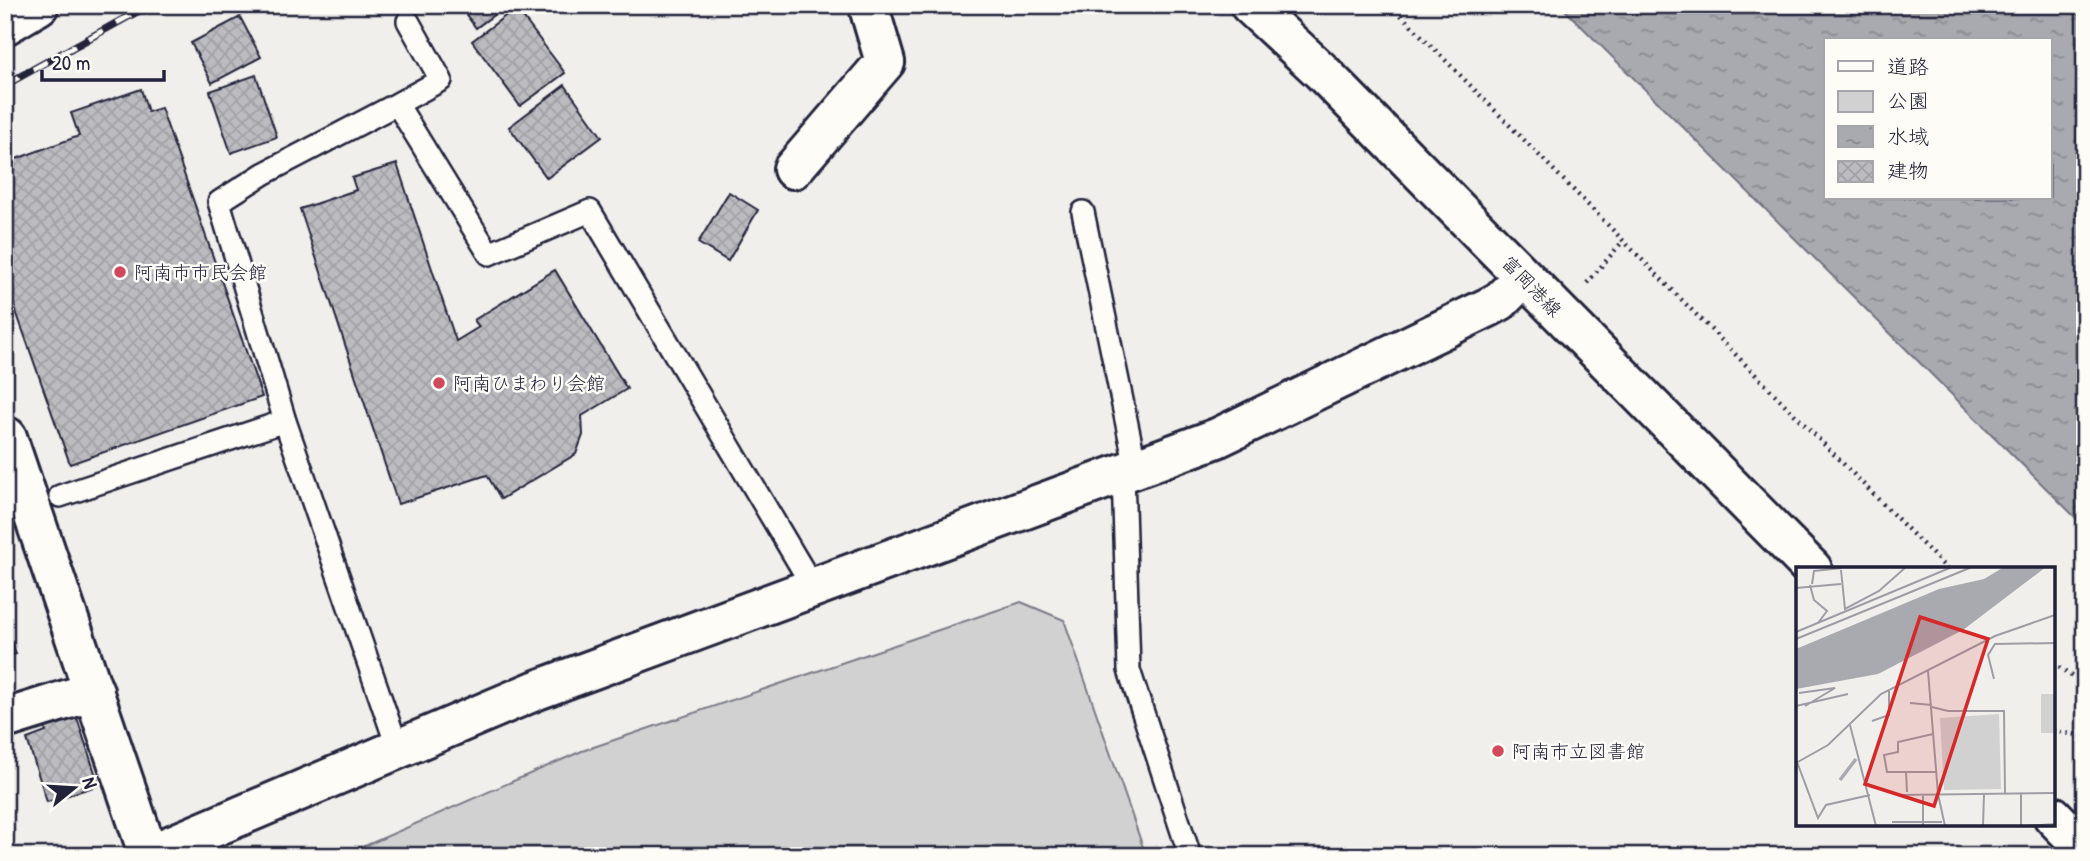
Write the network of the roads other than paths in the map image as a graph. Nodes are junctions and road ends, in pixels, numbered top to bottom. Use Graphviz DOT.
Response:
graph roads {
  1 [pos="39,5"];
  2 [pos="1250,5"];
  3 [pos="875,7"];
  4 [pos="408,21"];
  5 [pos="5,25"];
  6 [pos="397,104"];
  7 [pos="793,169"];
  8 [pos="1083,212"];
  9 [pos="1523,278"];
  10 [pos="285,421"];
  11 [pos="6,437"];
  12 [pos="1129,471"];
  13 [pos="60,496"];
  14 [pos="1810,567"];
  15 [pos="813,587"];
  16 [pos="94,691"];
  17 [pos="5,719"];
  18 [pos="398,749"];
  19 [pos="2055,818"];
  20 [pos="2085,849"];
  21 [pos="148,855"];
  22 [pos="1190,856"];
  1 -- 5 [label="street"];
  2 -- 9 [label="street, 富岡港線"];
  3 -- 7 [label="street"];
  4 -- 6 [label="lane"];
  6 -- 10 [label="lane"];
  6 -- 15 [label="lane"];
  8 -- 12 [label="lane"];
  9 -- 12 [label="street"];
  9 -- 14 [label="street, 富岡港線"];
  10 -- 13 [label="lane"];
  10 -- 18 [label="lane"];
  11 -- 16 [label="street"];
  12 -- 15 [label="street"];
  12 -- 22 [label="lane"];
  15 -- 18 [label="street"];
  16 -- 17 [label="street"];
  16 -- 21 [label="street"];
  18 -- 21 [label="street"];
  19 -- 20 [label="street"];
}
